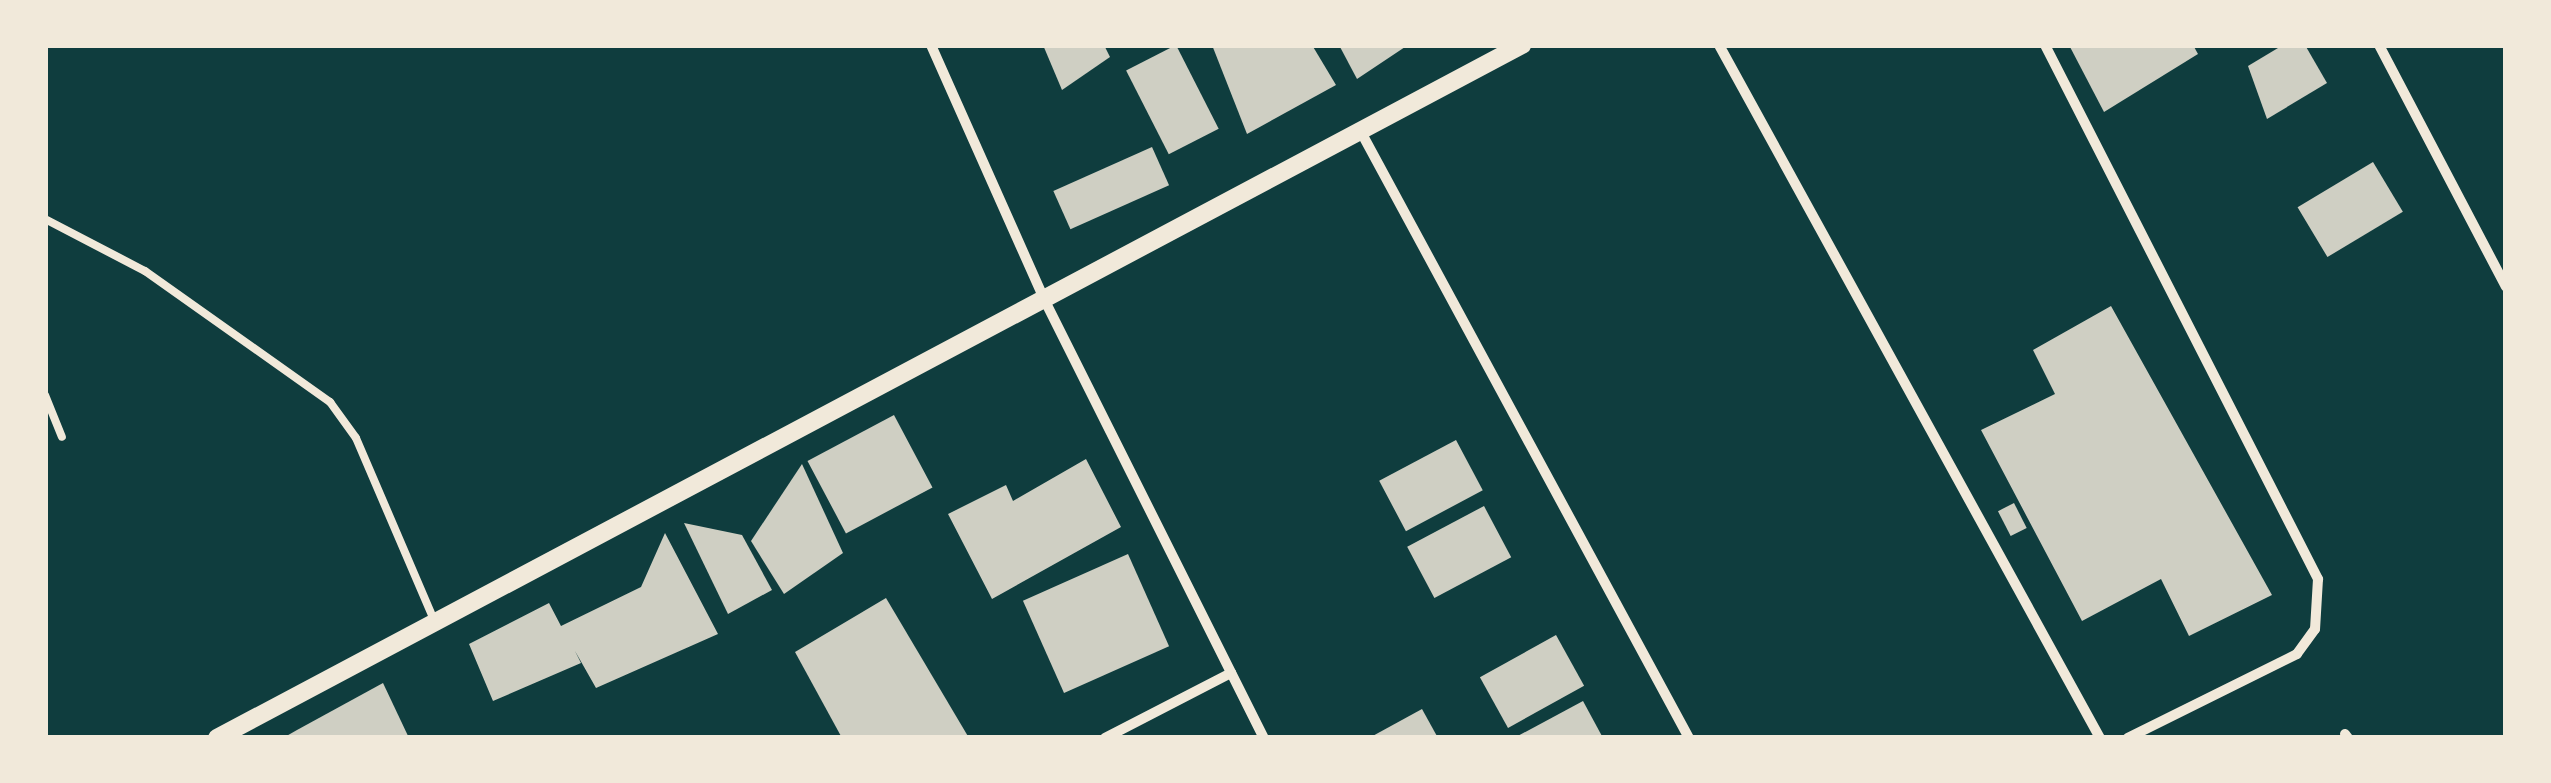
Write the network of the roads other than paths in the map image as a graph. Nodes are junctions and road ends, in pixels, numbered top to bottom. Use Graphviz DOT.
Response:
graph roads {
  1 [pos="931,45"];
  2 [pos="1522,45"];
  3 [pos="1719,45"];
  4 [pos="2045,45"];
  5 [pos="2379,45"];
  6 [pos="1361,132"];
  7 [pos="45,219"];
  8 [pos="2505,281"];
  9 [pos="1045,301"];
  10 [pos="45,395"];
  11 [pos="62,437"];
  12 [pos="434,620"];
  13 [pos="1231,672"];
  14 [pos="217,738"];
  15 [pos="1104,738"];
  16 [pos="1264,738"];
  17 [pos="1688,738"];
  18 [pos="2100,738"];
  19 [pos="2128,738"];
  1 -- 9 [label="street"];
  2 -- 6 [label="street"];
  3 -- 18 [label="street"];
  4 -- 19 [label="street"];
  5 -- 8 [label="street"];
  6 -- 9 [label="street"];
  6 -- 17 [label="street"];
  7 -- 12 [label="lane"];
  9 -- 12 [label="street"];
  9 -- 13 [label="street"];
  10 -- 11 [label="lane"];
  12 -- 14 [label="street"];
  13 -- 15 [label="street"];
  13 -- 16 [label="street"];
}
